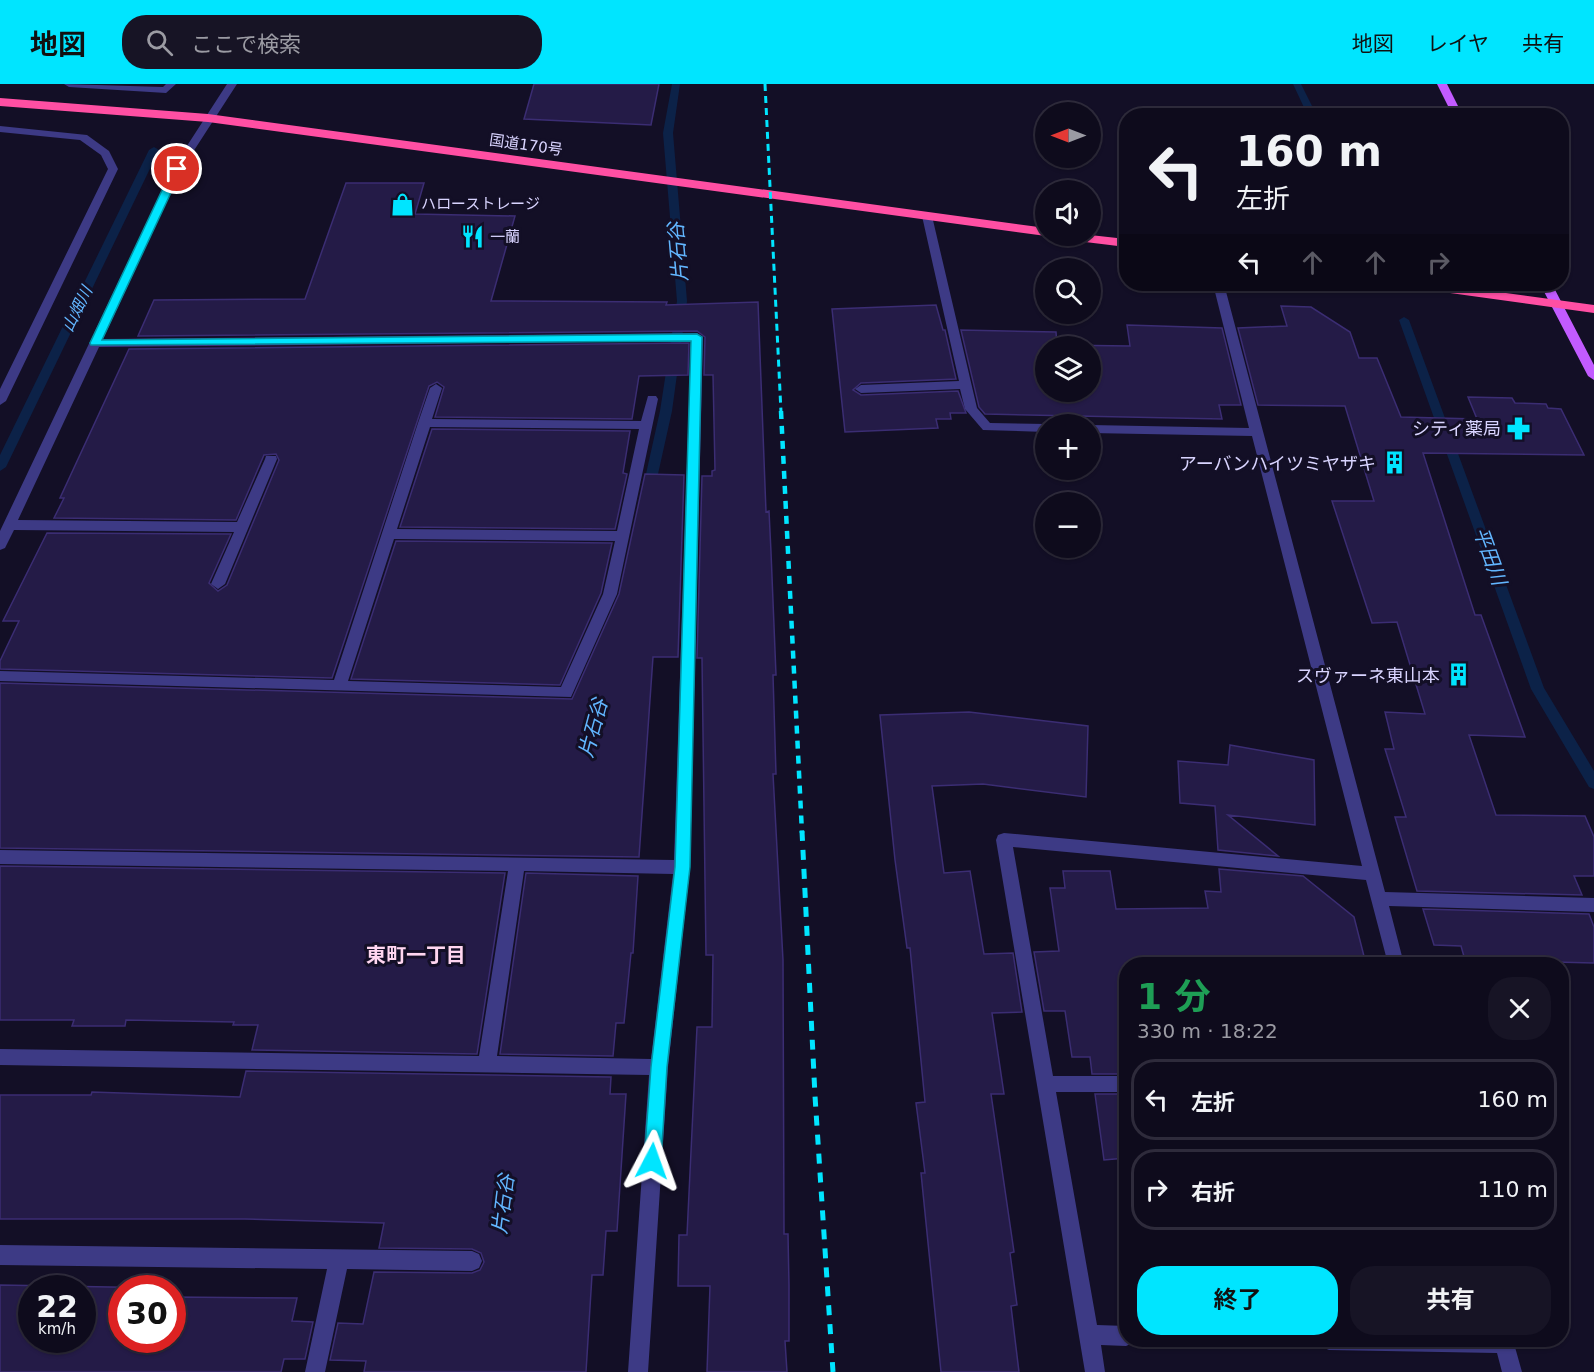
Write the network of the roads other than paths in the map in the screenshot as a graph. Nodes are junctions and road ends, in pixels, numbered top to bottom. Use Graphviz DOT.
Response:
graph roads {
  1 [pos="69,84"];
  2 [pos="171,84"];
  3 [pos="232,84"];
  4 [pos="1442,84"];
  5 [pos="0,102"];
  6 [pos="1454,108"];
  7 [pos="208,118"];
  8 [pos="0,129"];
  9 [pos="927,216"];
  10 [pos="1035,231"];
  11 [pos="1101,240"];
  12 [pos="1119,242"];
  13 [pos="1220,291"];
  14 [pos="1464,291"];
  15 [pos="1550,291"];
  16 [pos="1557,304"];
  17 [pos="1594,309"];
  18 [pos="95,343"];
  19 [pos="1594,376"];
  20 [pos="965,385"];
  21 [pos="436,388"];
  22 [pos="861,389"];
  23 [pos="652,399"];
  24 [pos="0,401"];
  25 [pos="424,423"];
  26 [pos="647,425"];
  27 [pos="1035,428"];
  28 [pos="1101,429"];
  29 [pos="1256,432"];
  30 [pos="271,459"];
  31 [pos="10,525"];
  32 [pos="242,527"];
  33 [pos="388,534"];
  34 [pos="623,536"];
  35 [pos="0,545"];
  36 [pos="218,584"];
  37 [pos="0,676"];
  38 [pos="339,686"];
  39 [pos="0,856"];
  40 [pos="517,865"];
  41 [pos="682,867"];
  42 [pos="1372,874"];
  43 [pos="1379,899"];
  44 [pos="1594,905"];
  45 [pos="1394,957"];
  46 [pos="0,1057"];
  47 [pos="488,1065"];
  48 [pos="659,1067"];
  49 [pos="1046,1084"];
  50 [pos="1119,1084"];
  51 [pos="0,1255"];
  52 [pos="339,1260"];
  53 [pos="472,1261"];
  54 [pos="1089,1335"];
  55 [pos="1119,1336"];
  56 [pos="1505,1347"];
  57 [pos="315,1372"];
  58 [pos="638,1372"];
  59 [pos="1095,1372"];
  60 [pos="1512,1372"];
  1 -- 2 [label="street"];
  3 -- 7 [label="street"];
  4 -- 6 [label="main road"];
  5 -- 7 [label="highway, 国道170号"];
  7 -- 9 [label="highway, 国道170号"];
  7 -- 18 [label="street"];
  8 -- 24 [label="street"];
  9 -- 10 [label="highway, 国道170号"];
  9 -- 20 [label="street"];
  11 -- 12 [label="highway"];
  13 -- 29 [label="street"];
  14 -- 16 [label="highway"];
  15 -- 16 [label="main road"];
  16 -- 17 [label="highway"];
  16 -- 19 [label="main road"];
  18 -- 31 [label="street"];
  18 -- 41 [label="street"];
  20 -- 22 [label="street"];
  20 -- 27 [label="street"];
  21 -- 25 [label="street"];
  23 -- 26 [label="street"];
  25 -- 26 [label="street"];
  25 -- 33 [label="street"];
  26 -- 34 [label="street"];
  28 -- 29 [label="street"];
  29 -- 42 [label="street"];
  30 -- 32 [label="street"];
  31 -- 32 [label="street"];
  31 -- 35 [label="street"];
  32 -- 36 [label="street"];
  33 -- 34 [label="street"];
  33 -- 38 [label="street"];
  34 -- 38 [label="street"];
  37 -- 38 [label="street"];
  39 -- 40 [label="street"];
  40 -- 41 [label="street"];
  40 -- 47 [label="street"];
  41 -- 48 [label="street"];
  42 -- 43 [label="street"];
  42 -- 49 [label="street"];
  43 -- 44 [label="street"];
  43 -- 45 [label="street"];
  46 -- 47 [label="street"];
  47 -- 48 [label="street"];
  48 -- 58 [label="street"];
  49 -- 50 [label="street"];
  49 -- 54 [label="street"];
  51 -- 52 [label="street"];
  52 -- 53 [label="street"];
  52 -- 57 [label="street"];
  54 -- 55 [label="street"];
  54 -- 59 [label="street"];
  56 -- 60 [label="street"];
}
